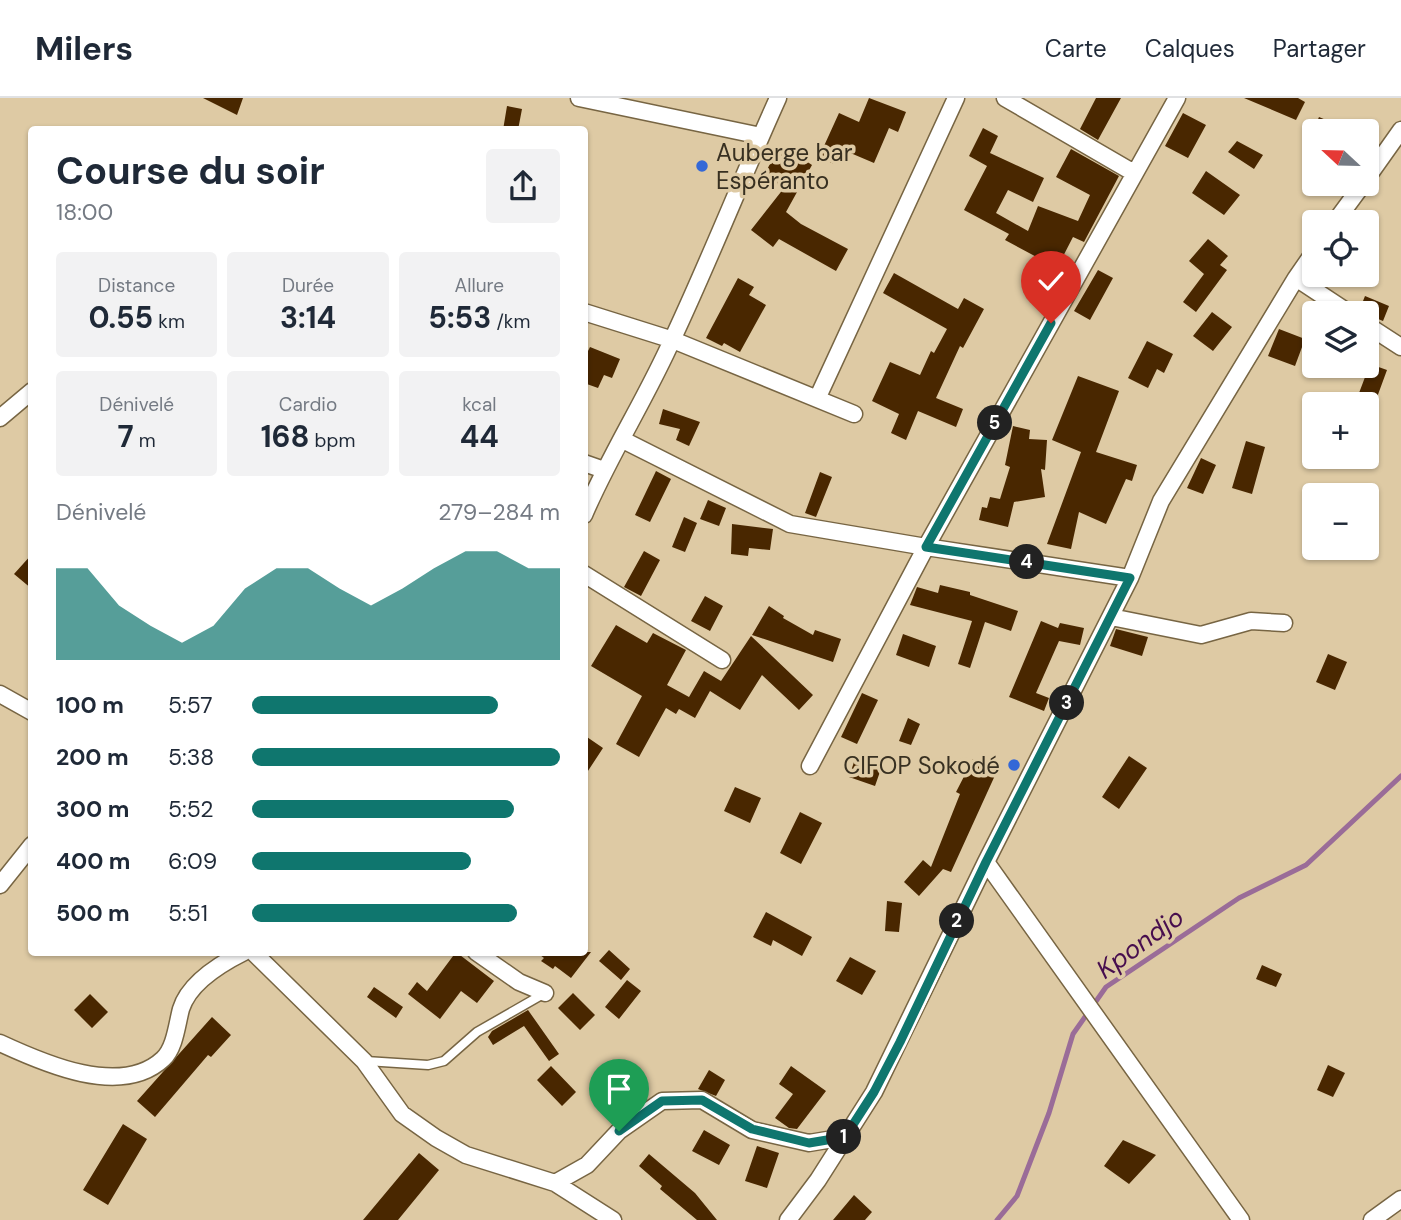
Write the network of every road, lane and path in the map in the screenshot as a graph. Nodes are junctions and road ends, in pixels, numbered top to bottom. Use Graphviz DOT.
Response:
graph roads {
  1 [pos="579,98"];
  2 [pos="778,98"];
  3 [pos="956,98"];
  4 [pos="1005,98"];
  5 [pos="1177,98"];
  6 [pos="1401,130"];
  7 [pos="761,136"];
  8 [pos="1379,161"];
  9 [pos="1134,173"];
  10 [pos="1302,269"];
  11 [pos="1296,278"];
  12 [pos="1331,301"];
  13 [pos="588,313"];
  14 [pos="1379,333"];
  15 [pos="673,340"];
  16 [pos="1401,347"];
  17 [pos="28,394"];
  18 [pos="817,399"];
  19 [pos="854,414"];
  20 [pos="0,418"];
  21 [pos="623,440"];
  22 [pos="588,464"];
  23 [pos="604,470"];
  24 [pos="588,506"];
  25 [pos="926,547"];
  26 [pos="588,576"];
  27 [pos="1130,578"];
  28 [pos="1111,617"];
  29 [pos="1284,623"];
  30 [pos="722,660"];
  31 [pos="0,694"];
  32 [pos="28,710"];
  33 [pos="810,766"];
  34 [pos="28,850"];
  35 [pos="986,862"];
  36 [pos="0,886"];
  37 [pos="236,956"];
  38 [pos="257,956"];
  39 [pos="482,956"];
  40 [pos="545,993"];
  41 [pos="0,1043"];
  42 [pos="363,1061"];
  43 [pos="845,1137"];
  44 [pos="555,1183"];
  45 [pos="1401,1199"];
  46 [pos="613,1220"];
  47 [pos="788,1220"];
  48 [pos="1241,1220"];
  49 [pos="1372,1220"];
  1 -- 7 [label="street"];
  2 -- 7 [label="street"];
  3 -- 18 [label="street"];
  4 -- 9 [label="street"];
  5 -- 9 [label="street"];
  6 -- 8 [label="street"];
  7 -- 15 [label="street"];
  9 -- 25 [label="street"];
  10 -- 11 [label="street"];
  11 -- 12 [label="street"];
  11 -- 27 [label="street"];
  13 -- 15 [label="street"];
  14 -- 16 [label="street"];
  15 -- 18 [label="street"];
  15 -- 21 [label="street"];
  17 -- 20 [label="street"];
  18 -- 19 [label="street"];
  21 -- 23 [label="street"];
  21 -- 25 [label="street"];
  22 -- 23 [label="street"];
  23 -- 24 [label="street"];
  25 -- 27 [label="street"];
  25 -- 33 [label="street"];
  26 -- 30 [label="street"];
  27 -- 28 [label="street"];
  28 -- 29 [label="street"];
  28 -- 35 [label="street"];
  31 -- 32 [label="street"];
  34 -- 36 [label="street"];
  35 -- 43 [label="street"];
  35 -- 48 [label="street"];
  37 -- 41 [label="street"];
  38 -- 42 [label="street"];
  39 -- 40 [label="street"];
  40 -- 42 [label="lane"];
  42 -- 44 [label="street"];
  43 -- 44 [label="street"];
  43 -- 47 [label="street"];
  44 -- 46 [label="street"];
  45 -- 49 [label="street"];
}
